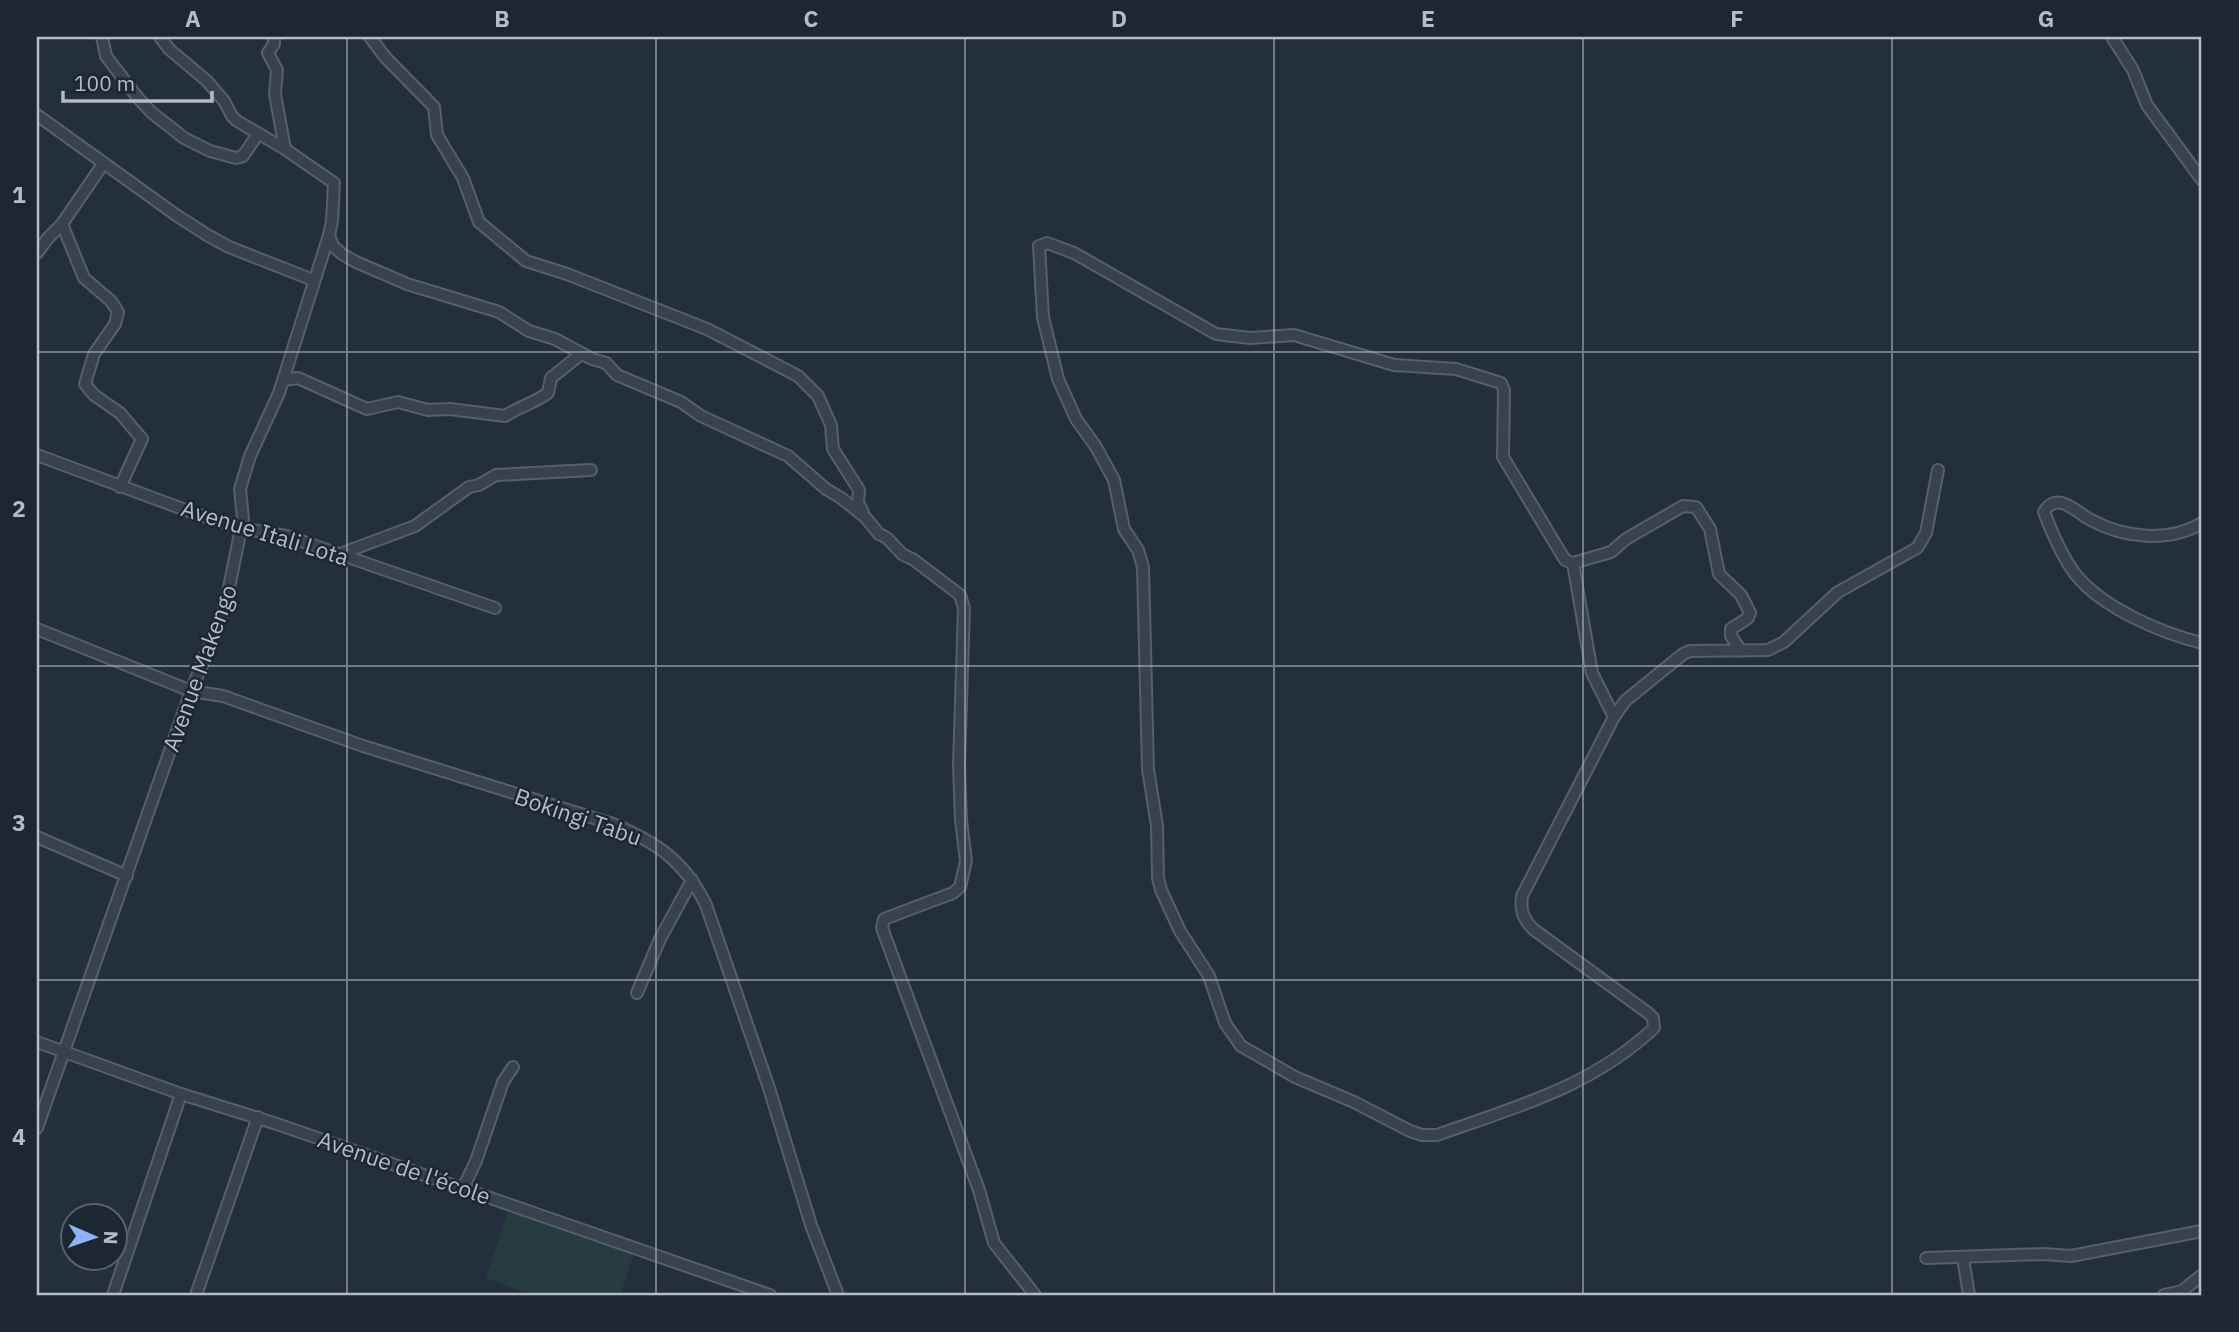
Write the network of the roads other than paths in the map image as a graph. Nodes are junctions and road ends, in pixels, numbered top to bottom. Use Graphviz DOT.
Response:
graph roads {
  1 [pos="102,37"];
  2 [pos="160,37"];
  3 [pos="274,37"];
  4 [pos="370,37"];
  5 [pos="2112,37"];
  6 [pos="37,115"];
  7 [pos="258,134"];
  8 [pos="285,149"];
  9 [pos="103,164"];
  10 [pos="2202,180"];
  11 [pos="62,225"];
  12 [pos="329,235"];
  13 [pos="37,253"];
  14 [pos="313,280"];
  15 [pos="581,354"];
  16 [pos="284,380"];
  17 [pos="37,456"];
  18 [pos="591,470"];
  19 [pos="1938,471"];
  20 [pos="120,487"];
  21 [pos="865,517"];
  22 [pos="2202,523"];
  23 [pos="241,528"];
  24 [pos="340,554"];
  25 [pos="1573,563"];
  26 [pos="495,608"];
  27 [pos="37,629"];
  28 [pos="2202,643"];
  29 [pos="1741,651"];
  30 [pos="191,691"];
  31 [pos="1614,717"];
  32 [pos="37,838"];
  33 [pos="127,876"];
  34 [pos="692,880"];
  35 [pos="637,993"];
  36 [pos="37,1042"];
  37 [pos="65,1053"];
  38 [pos="513,1068"];
  39 [pos="181,1094"];
  40 [pos="258,1117"];
  41 [pos="37,1128"];
  42 [pos="463,1188"];
  43 [pos="2202,1231"];
  44 [pos="1926,1258"];
  45 [pos="1963,1258"];
  46 [pos="2202,1275"];
  47 [pos="113,1295"];
  48 [pos="196,1295"];
  49 [pos="770,1295"];
  50 [pos="838,1295"];
  51 [pos="1035,1295"];
  52 [pos="1969,1295"];
  53 [pos="2164,1295"];
  1 -- 7 [label="street"];
  2 -- 7 [label="street, Avenue Makengo"];
  3 -- 8 [label="street"];
  4 -- 21 [label="street"];
  5 -- 10 [label="street"];
  6 -- 9 [label="street"];
  7 -- 8 [label="street, Avenue Makengo"];
  8 -- 12 [label="street, Avenue Makengo"];
  9 -- 11 [label="street"];
  9 -- 14 [label="street"];
  11 -- 13 [label="street"];
  11 -- 20 [label="street"];
  12 -- 14 [label="street, Avenue Makengo"];
  12 -- 15 [label="street"];
  14 -- 16 [label="street, Avenue Makengo"];
  15 -- 16 [label="street"];
  15 -- 21 [label="street"];
  16 -- 23 [label="street, Avenue Makengo"];
  17 -- 20 [label="street, Avenue Itali Lota"];
  18 -- 24 [label="street"];
  19 -- 29 [label="street"];
  20 -- 23 [label="street, Avenue Itali Lota"];
  21 -- 51 [label="street"];
  22 -- 28 [label="street"];
  23 -- 24 [label="street, Avenue Itali Lota"];
  23 -- 30 [label="street, Avenue Makengo"];
  24 -- 26 [label="street, Avenue Itali Lota"];
  25 -- 29 [label="street"];
  25 -- 31 [label="street"];
  25 -- 31 [label="street"];
  27 -- 30 [label="street, Bokingi Tabu"];
  29 -- 31 [label="street"];
  30 -- 33 [label="street, Avenue Makengo"];
  30 -- 34 [label="street, Bokingi Tabu"];
  32 -- 33 [label="street"];
  33 -- 37 [label="street, Avenue Makengo"];
  34 -- 35 [label="street"];
  34 -- 50 [label="street, Bokingi Tabu"];
  36 -- 37 [label="street, Avenue de l'école"];
  37 -- 39 [label="street, Avenue de l'école"];
  37 -- 41 [label="street, Avenue Makengo"];
  38 -- 42 [label="street"];
  39 -- 40 [label="street, Avenue de l'école"];
  39 -- 47 [label="street"];
  40 -- 42 [label="street, Avenue de l'école"];
  40 -- 48 [label="street"];
  42 -- 49 [label="street, Avenue de l'école"];
  43 -- 45 [label="street"];
  44 -- 45 [label="street"];
  45 -- 52 [label="street"];
  46 -- 53 [label="street"];
}
